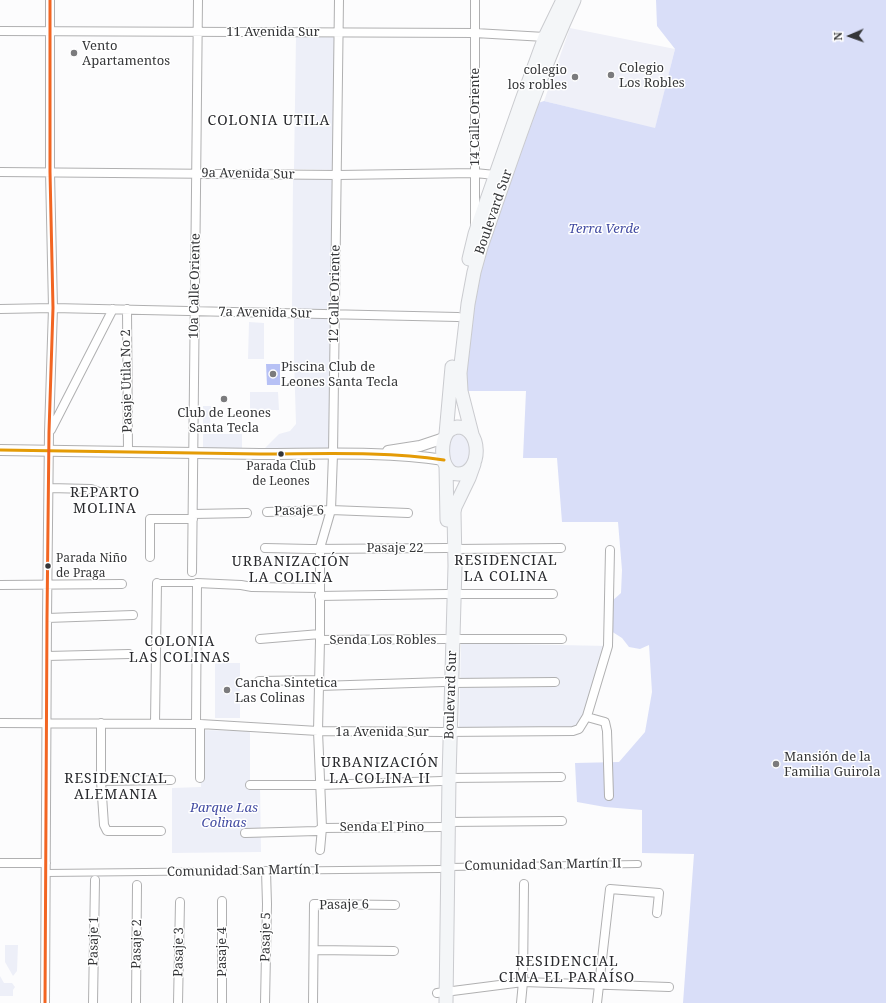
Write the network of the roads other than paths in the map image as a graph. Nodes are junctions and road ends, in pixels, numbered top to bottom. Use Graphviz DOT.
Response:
graph roads {
  1 [pos="50,0"];
  2 [pos="198,0"];
  3 [pos="339,0"];
  4 [pos="476,0"];
  5 [pos="563,0"];
  6 [pos="574,0"];
  7 [pos="0,31"];
  8 [pos="50,31"];
  9 [pos="197,32"];
  10 [pos="340,33"];
  11 [pos="475,33"];
  12 [pos="545,37"];
  13 [pos="0,172"];
  14 [pos="50,172"];
  15 [pos="196,173"];
  16 [pos="475,174"];
  17 [pos="338,175"];
  18 [pos="495,175"];
  19 [pos="475,234"];
  20 [pos="53,308"];
  21 [pos="0,309"];
  22 [pos="113,309"];
  23 [pos="127,309"];
  24 [pos="195,311"];
  25 [pos="334,314"];
  26 [pos="458,318"];
  27 [pos="49,432"];
  28 [pos="472,434"];
  29 [pos="445,436"];
  30 [pos="0,450"];
  31 [pos="50,451"];
  32 [pos="128,452"];
  33 [pos="194,453"];
  34 [pos="333,454"];
  35 [pos="376,454"];
  36 [pos="445,463"];
  37 [pos="474,464"];
  38 [pos="49,488"];
  39 [pos="120,492"];
  40 [pos="331,510"];
  41 [pos="267,512"];
  42 [pos="408,512"];
  43 [pos="247,513"];
  44 [pos="193,516"];
  45 [pos="265,548"];
  46 [pos="320,548"];
  47 [pos="451,548"];
  48 [pos="561,548"];
  49 [pos="610,550"];
  50 [pos="150,557"];
  51 [pos="192,572"];
  52 [pos="157,583"];
  53 [pos="197,583"];
  54 [pos="48,584"];
  55 [pos="122,584"];
  56 [pos="0,585"];
  57 [pos="319,592"];
  58 [pos="450,594"];
  59 [pos="553,594"];
  60 [pos="133,615"];
  61 [pos="47,618"];
  62 [pos="320,637"];
  63 [pos="260,639"];
  64 [pos="449,639"];
  65 [pos="562,639"];
  66 [pos="129,654"];
  67 [pos="47,656"];
  68 [pos="259,681"];
  69 [pos="555,682"];
  70 [pos="319,683"];
  71 [pos="448,683"];
  72 [pos="587,717"];
  73 [pos="0,723"];
  74 [pos="101,723"];
  75 [pos="155,723"];
  76 [pos="46,724"];
  77 [pos="198,724"];
  78 [pos="318,731"];
  79 [pos="447,732"];
  80 [pos="561,777"];
  81 [pos="200,778"];
  82 [pos="446,779"];
  83 [pos="171,780"];
  84 [pos="101,781"];
  85 [pos="250,785"];
  86 [pos="320,785"];
  87 [pos="609,796"];
  88 [pos="562,821"];
  89 [pos="445,824"];
  90 [pos="322,828"];
  91 [pos="161,831"];
  92 [pos="245,833"];
  93 [pos="320,850"];
  94 [pos="0,863"];
  95 [pos="46,863"];
  96 [pos="638,864"];
  97 [pos="444,868"];
  98 [pos="266,871"];
  99 [pos="46,873"];
  100 [pos="94,880"];
  101 [pos="524,884"];
  102 [pos="137,885"];
  103 [pos="222,901"];
  104 [pos="180,902"];
  105 [pos="395,905"];
  106 [pos="657,913"];
  107 [pos="314,950"];
  108 [pos="394,951"];
  109 [pos="523,982"];
  110 [pos="600,984"];
  111 [pos="669,987"];
  112 [pos="441,998"];
  113 [pos="45,1003"];
  114 [pos="93,1003"];
  115 [pos="136,1003"];
  116 [pos="178,1003"];
  117 [pos="222,1003"];
  118 [pos="265,1003"];
  119 [pos="313,1003"];
  120 [pos="521,1003"];
  121 [pos="598,1003"];
  1 -- 8 [label="street"];
  2 -- 9 [label="street, 10a Calle Oriente"];
  3 -- 10 [label="street, 12 Calle Oriente"];
  4 -- 11 [label="street, 14 Calle Oriente"];
  5 -- 12 [label="highway, Boulevard Sur"];
  6 -- 28 [label="highway, Boulevard Sur"];
  7 -- 8 [label="street, 11 Avenida Sur"];
  8 -- 9 [label="street, 11 Avenida Sur"];
  8 -- 14 [label="street"];
  9 -- 10 [label="street, 11 Avenida Sur"];
  9 -- 15 [label="street, 10a Calle Oriente"];
  10 -- 11 [label="street, 11 Avenida Sur"];
  10 -- 17 [label="street, 12 Calle Oriente"];
  11 -- 12 [label="street, 11 Avenida Sur"];
  11 -- 16 [label="street, 14 Calle Oriente"];
  12 -- 18 [label="highway, Boulevard Sur"];
  13 -- 14 [label="street, 9a Avenida Sur"];
  14 -- 15 [label="street, 9a Avenida Sur"];
  14 -- 20 [label="street"];
  15 -- 17 [label="street, 9a Avenida Sur"];
  15 -- 24 [label="street, 10a Calle Oriente"];
  16 -- 17 [label="street, 9a Avenida Sur"];
  16 -- 18 [label="street, 9a Avenida Sur"];
  16 -- 19 [label="street, 14 Calle Oriente"];
  17 -- 25 [label="street, 12 Calle Oriente"];
  18 -- 19 [label="highway, Boulevard Sur"];
  19 -- 26 [label="highway, Boulevard Sur"];
  20 -- 21 [label="street, 7a Avenida Sur"];
  20 -- 22 [label="street, 7a Avenida Sur"];
  20 -- 27 [label="street"];
  22 -- 23 [label="street, 7a Avenida Sur"];
  22 -- 27 [label="street"];
  23 -- 24 [label="street, 7a Avenida Sur"];
  23 -- 32 [label="street, Pasaje Utila No 2"];
  24 -- 25 [label="street, 7a Avenida Sur"];
  24 -- 33 [label="street, 10a Calle Oriente"];
  25 -- 26 [label="street, 7a Avenida Sur"];
  25 -- 34 [label="street, 12 Calle Oriente"];
  26 -- 29 [label="highway, Boulevard Sur"];
  27 -- 31 [label="street"];
  28 -- 29 [label="highway"];
  28 -- 37 [label="highway"];
  29 -- 35 [label="street"];
  29 -- 36 [label="highway"];
  30 -- 31 [label="street"];
  31 -- 32 [label="street"];
  31 -- 38 [label="street"];
  32 -- 33 [label="street"];
  33 -- 34 [label="street"];
  33 -- 44 [label="street, 10a Calle Oriente"];
  34 -- 35 [label="street"];
  34 -- 40 [label="street, 12 Calle Oriente"];
  35 -- 36 [label="street"];
  36 -- 37 [label="highway"];
  36 -- 47 [label="highway, Boulevard Sur"];
  37 -- 47 [label="highway, Boulevard Sur"];
  38 -- 39 [label="street"];
  38 -- 54 [label="street"];
  40 -- 41 [label="street, Pasaje 6"];
  40 -- 42 [label="street, Pasaje 6"];
  40 -- 46 [label="street, 12 Calle Oriente"];
  43 -- 44 [label="street"];
  44 -- 50 [label="street"];
  44 -- 51 [label="street, 10a Calle Oriente"];
  45 -- 46 [label="street, Pasaje 22"];
  46 -- 47 [label="street, Pasaje 22"];
  46 -- 57 [label="street, 12 Calle Oriente"];
  47 -- 48 [label="street, Pasaje 22"];
  47 -- 58 [label="highway, Boulevard Sur"];
  49 -- 72 [label="street, 1a Avenida Sur"];
  52 -- 53 [label="street"];
  52 -- 75 [label="street"];
  53 -- 57 [label="street"];
  53 -- 77 [label="street"];
  54 -- 55 [label="street"];
  54 -- 56 [label="street"];
  54 -- 61 [label="street"];
  57 -- 58 [label="street"];
  57 -- 62 [label="street, 12 Calle Oriente"];
  58 -- 59 [label="street"];
  58 -- 64 [label="highway, Boulevard Sur"];
  60 -- 61 [label="street"];
  61 -- 67 [label="street"];
  62 -- 63 [label="street, Senda Los Robles"];
  62 -- 64 [label="street, Senda Los Robles"];
  62 -- 70 [label="street, 12 Calle Oriente"];
  64 -- 65 [label="street, Senda Los Robles"];
  64 -- 71 [label="highway, Boulevard Sur"];
  66 -- 67 [label="street"];
  67 -- 76 [label="street"];
  68 -- 70 [label="street"];
  69 -- 71 [label="street"];
  70 -- 71 [label="street"];
  70 -- 78 [label="street, 12 Calle Oriente"];
  71 -- 79 [label="highway, Boulevard Sur"];
  72 -- 79 [label="street, 1a Avenida Sur"];
  72 -- 87 [label="street"];
  73 -- 76 [label="street, 1a Avenida Sur"];
  74 -- 75 [label="street, 1a Avenida Sur"];
  74 -- 76 [label="street, 1a Avenida Sur"];
  74 -- 84 [label="street"];
  75 -- 77 [label="street, 1a Avenida Sur"];
  76 -- 95 [label="street"];
  77 -- 78 [label="street, 1a Avenida Sur"];
  77 -- 81 [label="street"];
  78 -- 79 [label="street, 1a Avenida Sur"];
  78 -- 86 [label="street, 12 Calle Oriente"];
  79 -- 82 [label="highway, Boulevard Sur"];
  80 -- 82 [label="street"];
  82 -- 86 [label="street"];
  82 -- 89 [label="highway, Boulevard Sur"];
  83 -- 84 [label="street"];
  84 -- 91 [label="street"];
  85 -- 86 [label="street"];
  86 -- 90 [label="street, 12 Calle Oriente"];
  88 -- 89 [label="street, Senda El Pino"];
  89 -- 90 [label="street, Senda El Pino"];
  89 -- 97 [label="highway, Boulevard Sur"];
  90 -- 92 [label="street, Senda El Pino"];
  90 -- 93 [label="street, 12 Calle Oriente"];
  94 -- 95 [label="street"];
  95 -- 99 [label="street"];
  96 -- 97 [label="street, Comunidad San Martín II"];
  97 -- 98 [label="street, Comunidad San Martín I"];
  97 -- 112 [label="highway, Boulevard Sur"];
  98 -- 99 [label="street, Comunidad San Martín I"];
  98 -- 118 [label="street, Pasaje 5"];
  99 -- 113 [label="street"];
  100 -- 114 [label="street, Pasaje 1"];
  101 -- 109 [label="street"];
  102 -- 115 [label="street, Pasaje 2"];
  103 -- 117 [label="street, Pasaje 4"];
  104 -- 116 [label="street, Pasaje 3"];
  105 -- 107 [label="street, Pasaje 6"];
  106 -- 110 [label="street"];
  107 -- 108 [label="street"];
  107 -- 119 [label="street, Pasaje 6"];
  109 -- 110 [label="street"];
  109 -- 112 [label="street"];
  109 -- 120 [label="street"];
  110 -- 111 [label="street"];
  110 -- 121 [label="street"];
}
